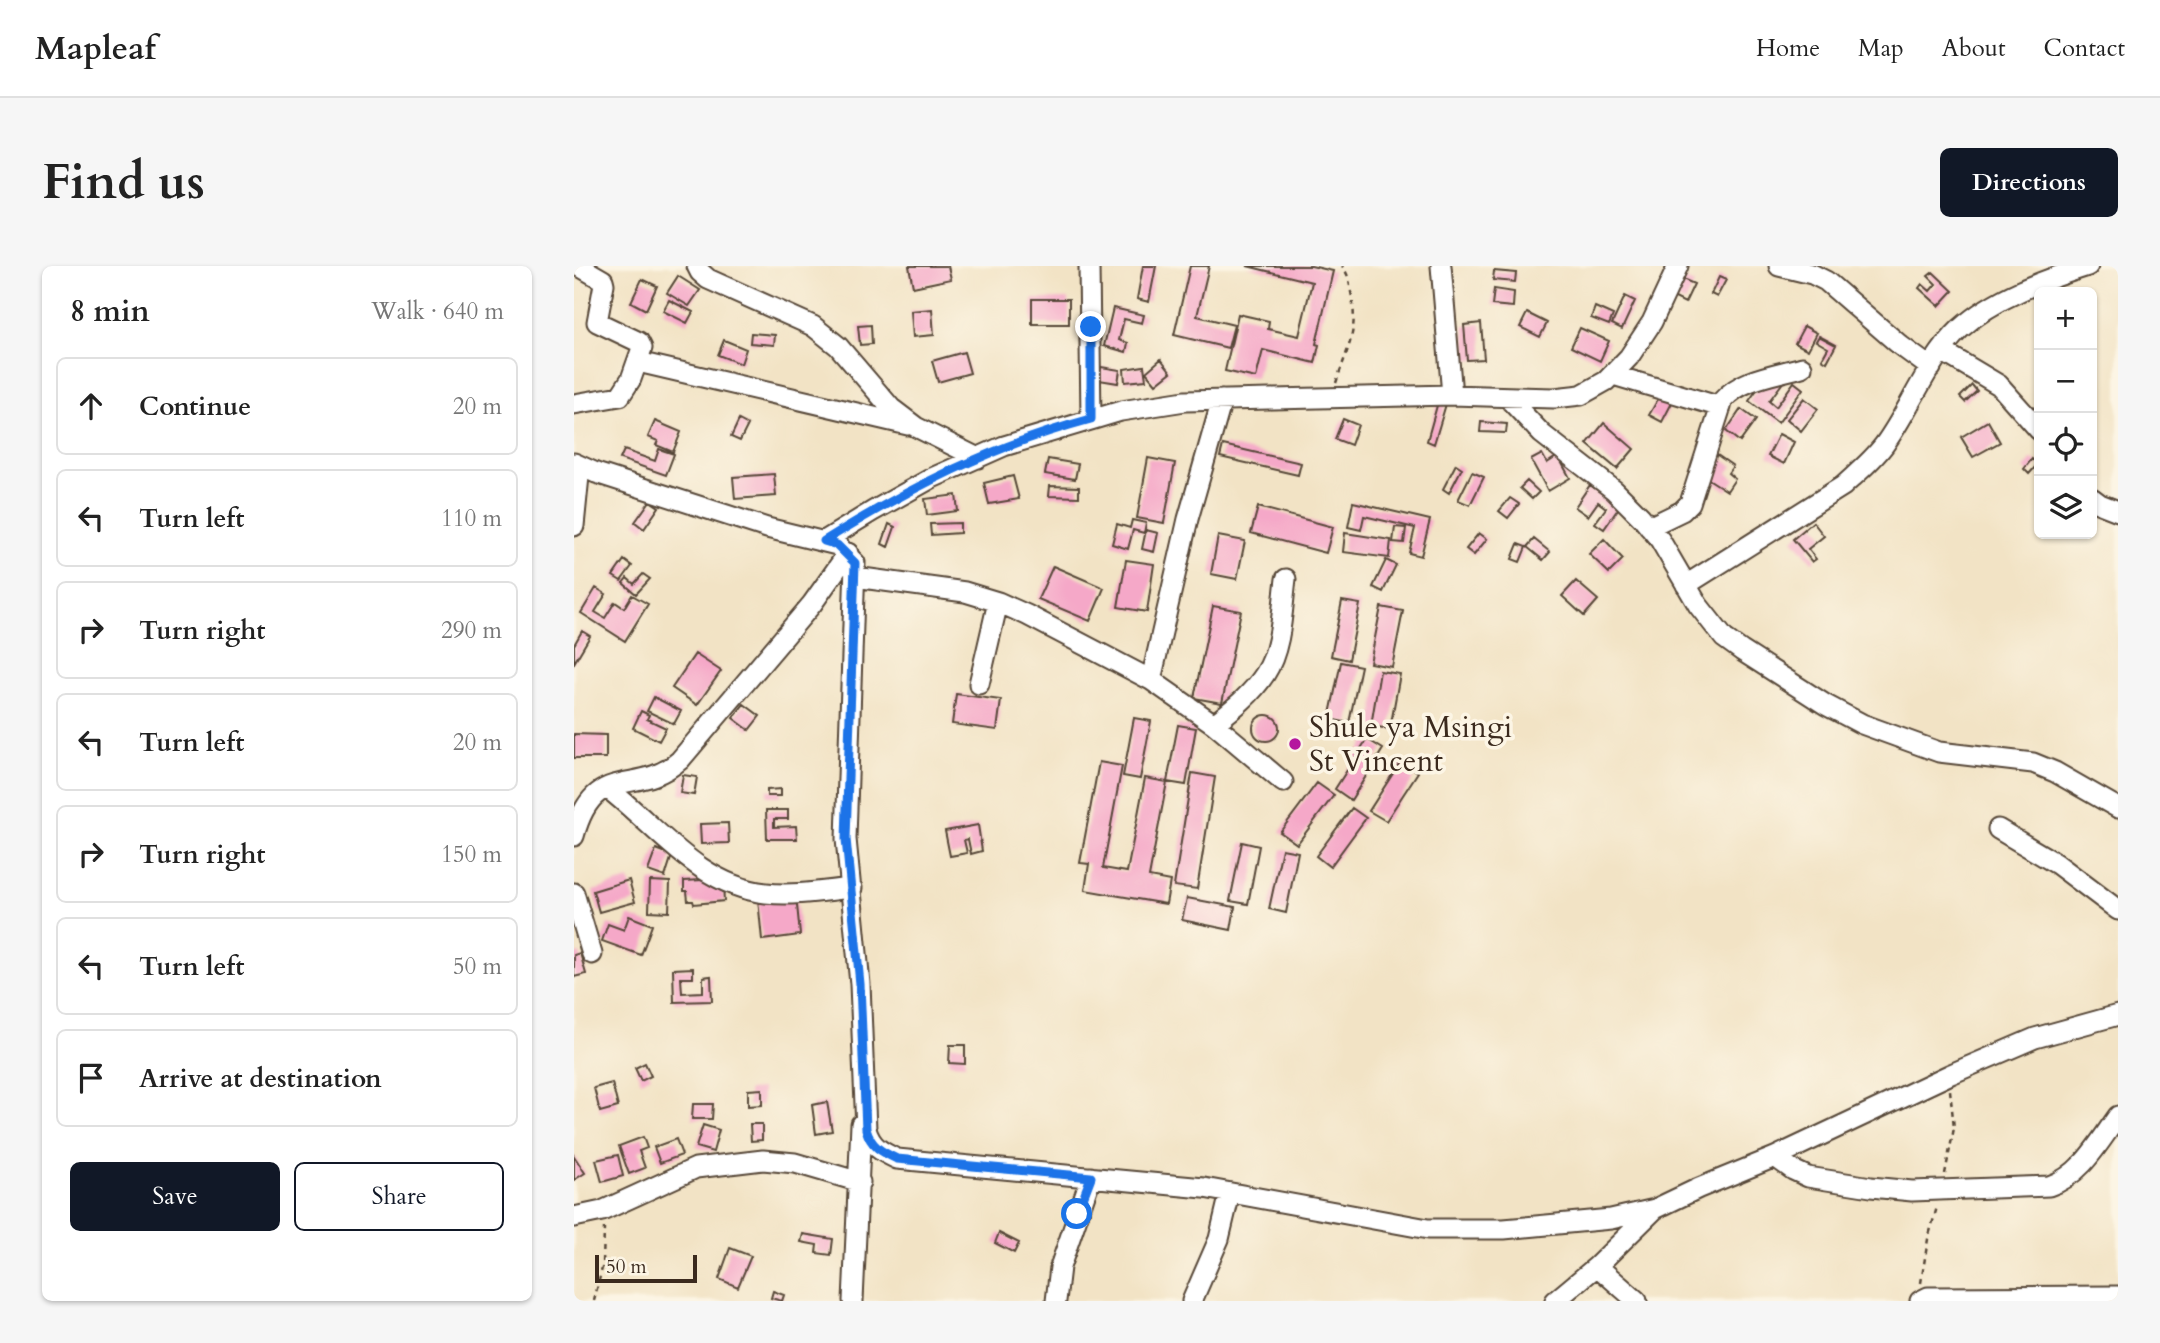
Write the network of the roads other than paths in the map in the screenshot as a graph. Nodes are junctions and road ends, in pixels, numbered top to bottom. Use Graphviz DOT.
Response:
graph roads {
  1 [pos="579,266"];
  2 [pos="697,266"];
  3 [pos="1089,266"];
  4 [pos="1441,266"];
  5 [pos="1678,266"];
  6 [pos="1779,266"];
  7 [pos="2088,266"];
  8 [pos="1936,360"];
  9 [pos="638,362"];
  10 [pos="1802,367"];
  11 [pos="1613,374"];
  12 [pos="1452,395"];
  13 [pos="1508,398"];
  14 [pos="1222,400"];
  15 [pos="574,404"];
  16 [pos="1721,407"];
  17 [pos="1091,419"];
  18 [pos="2034,424"];
  19 [pos="916,427"];
  20 [pos="978,458"];
  21 [pos="577,464"];
  22 [pos="2097,502"];
  23 [pos="2118,511"];
  24 [pos="574,526"];
  25 [pos="1649,527"];
  26 [pos="824,541"];
  27 [pos="848,553"];
  28 [pos="855,577"];
  29 [pos="1286,579"];
  30 [pos="1686,585"];
  31 [pos="998,602"];
  32 [pos="1151,680"];
  33 [pos="979,684"];
  34 [pos="1214,724"];
  35 [pos="1283,782"];
  36 [pos="607,788"];
  37 [pos="2118,808"];
  38 [pos="1998,829"];
  39 [pos="574,836"];
  40 [pos="852,888"];
  41 [pos="574,892"];
  42 [pos="2118,910"];
  43 [pos="592,954"];
  44 [pos="2118,1015"];
  45 [pos="865,1098"];
  46 [pos="2118,1116"];
  47 [pos="1775,1157"];
  48 [pos="1091,1177"];
  49 [pos="860,1182"];
  50 [pos="1230,1192"];
  51 [pos="1655,1209"];
  52 [pos="574,1217"];
  53 [pos="1597,1266"];
  54 [pos="2118,1296"];
  55 [pos="1998,1299"];
  56 [pos="853,1301"];
  57 [pos="1056,1301"];
  58 [pos="1192,1301"];
  59 [pos="1555,1301"];
  60 [pos="1637,1301"];
  61 [pos="1920,1301"];
  1 -- 9 [label="street"];
  2 -- 19 [label="street"];
  3 -- 17 [label="street"];
  4 -- 12 [label="street"];
  5 -- 11 [label="street"];
  6 -- 8 [label="street"];
  7 -- 8 [label="street"];
  8 -- 18 [label="street"];
  8 -- 30 [label="street"];
  9 -- 15 [label="street"];
  9 -- 19 [label="street"];
  10 -- 16 [label="street"];
  11 -- 13 [label="street"];
  11 -- 16 [label="street"];
  12 -- 13 [label="street"];
  12 -- 14 [label="street"];
  13 -- 25 [label="street"];
  14 -- 17 [label="street"];
  14 -- 32 [label="street"];
  16 -- 25 [label="street"];
  17 -- 20 [label="street"];
  19 -- 20 [label="street"];
  20 -- 26 [label="street"];
  21 -- 24 [label="street"];
  21 -- 26 [label="street"];
  22 -- 23 [label="street"];
  25 -- 30 [label="street"];
  26 -- 27 [label="street"];
  27 -- 28 [label="street"];
  27 -- 36 [label="street"];
  28 -- 31 [label="street"];
  28 -- 40 [label="street"];
  29 -- 34 [label="street"];
  30 -- 37 [label="street"];
  31 -- 32 [label="street"];
  31 -- 33 [label="street"];
  32 -- 34 [label="street"];
  34 -- 35 [label="street"];
  36 -- 39 [label="street"];
  36 -- 40 [label="street"];
  38 -- 42 [label="street"];
  40 -- 45 [label="street"];
  41 -- 43 [label="street"];
  44 -- 47 [label="street"];
  45 -- 48 [label="street"];
  45 -- 49 [label="street"];
  46 -- 47 [label="street"];
  47 -- 51 [label="street"];
  48 -- 50 [label="street"];
  48 -- 57 [label="street"];
  49 -- 52 [label="street"];
  49 -- 56 [label="street"];
  50 -- 51 [label="street"];
  50 -- 58 [label="street"];
  51 -- 53 [label="street"];
  53 -- 59 [label="street"];
  53 -- 60 [label="street"];
  54 -- 55 [label="street"];
  55 -- 61 [label="street"];
}
